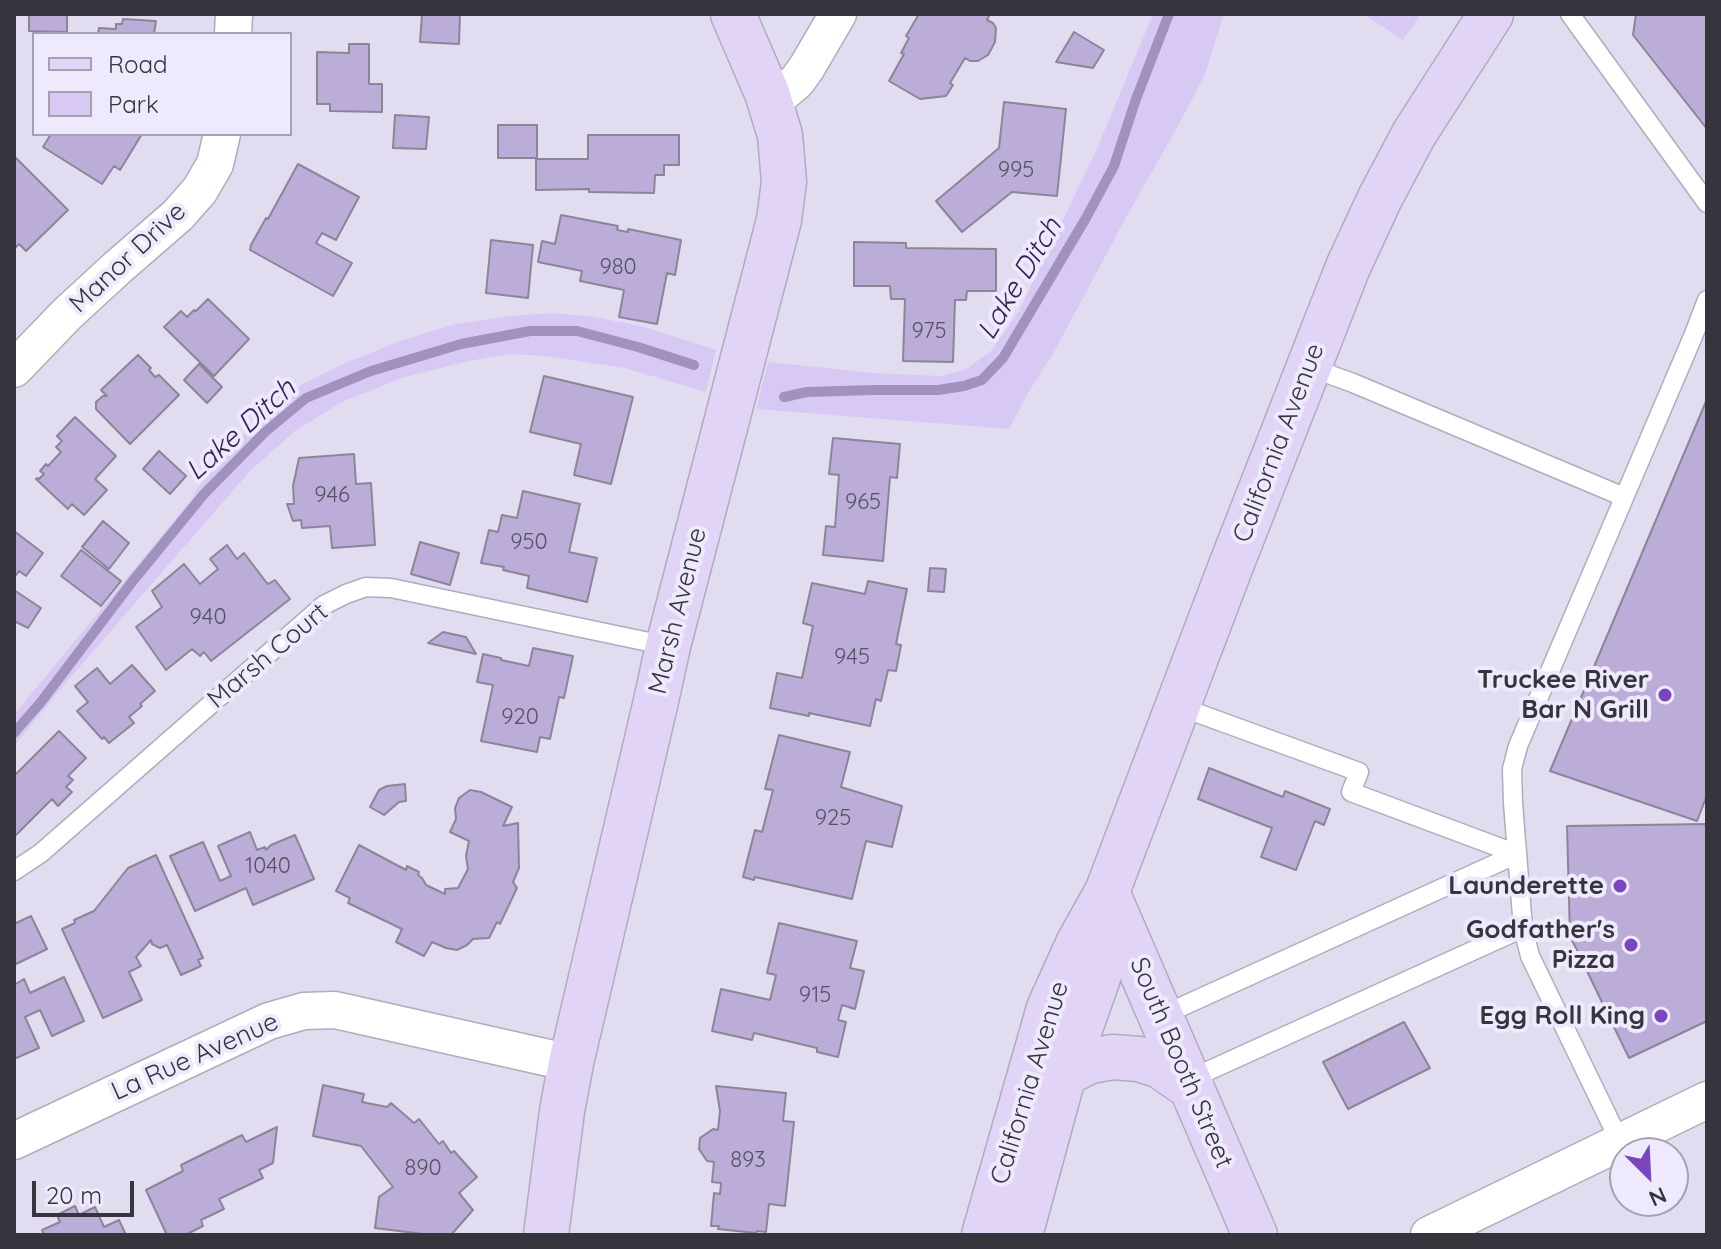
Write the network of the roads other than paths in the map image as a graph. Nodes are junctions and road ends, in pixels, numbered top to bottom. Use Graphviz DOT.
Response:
graph roads {
  1 [pos="733,14"];
  2 [pos="838,14"];
  3 [pos="1491,14"];
  4 [pos="1570,14"];
  5 [pos="769,101"];
  6 [pos="222,136"];
  7 [pos="1707,203"];
  8 [pos="1707,300"];
  9 [pos="1308,367"];
  10 [pos="14,369"];
  11 [pos="1624,497"];
  12 [pos="668,646"];
  13 [pos="1178,706"];
  14 [pos="1517,854"];
  15 [pos="14,871"];
  16 [pos="1107,892"];
  17 [pos="1523,928"];
  18 [pos="1161,1016"];
  19 [pos="571,1063"];
  20 [pos="1064,1074"];
  21 [pos="1190,1084"];
  22 [pos="1707,1100"];
  23 [pos="1618,1137"];
  24 [pos="1630,1137"];
  25 [pos="14,1141"];
  26 [pos="1609,1147"];
  27 [pos="546,1235"];
  28 [pos="984,1235"];
  29 [pos="1020,1235"];
  30 [pos="1255,1235"];
  31 [pos="1429,1235"];
  1 -- 5 [label="main road, Marsh Avenue"];
  2 -- 5 [label="street"];
  3 -- 9 [label="main road, California Avenue"];
  4 -- 7 [label="lane"];
  5 -- 12 [label="main road, Marsh Avenue"];
  6 -- 10 [label="street, Manor Drive"];
  8 -- 11 [label="lane"];
  9 -- 11 [label="lane"];
  9 -- 13 [label="main road, California Avenue"];
  11 -- 14 [label="lane"];
  12 -- 15 [label="lane, Marsh Court"];
  12 -- 19 [label="main road, Marsh Avenue"];
  13 -- 14 [label="lane"];
  13 -- 16 [label="main road, California Avenue"];
  14 -- 17 [label="lane"];
  14 -- 18 [label="lane"];
  16 -- 18 [label="main road, South Booth Street"];
  16 -- 20 [label="main road, California Avenue"];
  16 -- 28 [label="main road, California Avenue"];
  17 -- 21 [label="lane"];
  17 -- 23 [label="lane"];
  18 -- 21 [label="main road, South Booth Street"];
  19 -- 25 [label="street, La Rue Avenue"];
  19 -- 27 [label="main road, Marsh Avenue"];
  20 -- 21 [label="main road"];
  20 -- 29 [label="main road, California Avenue"];
  21 -- 30 [label="main road, South Booth Street"];
  22 -- 24 [label="street"];
  26 -- 31 [label="street"];
}
